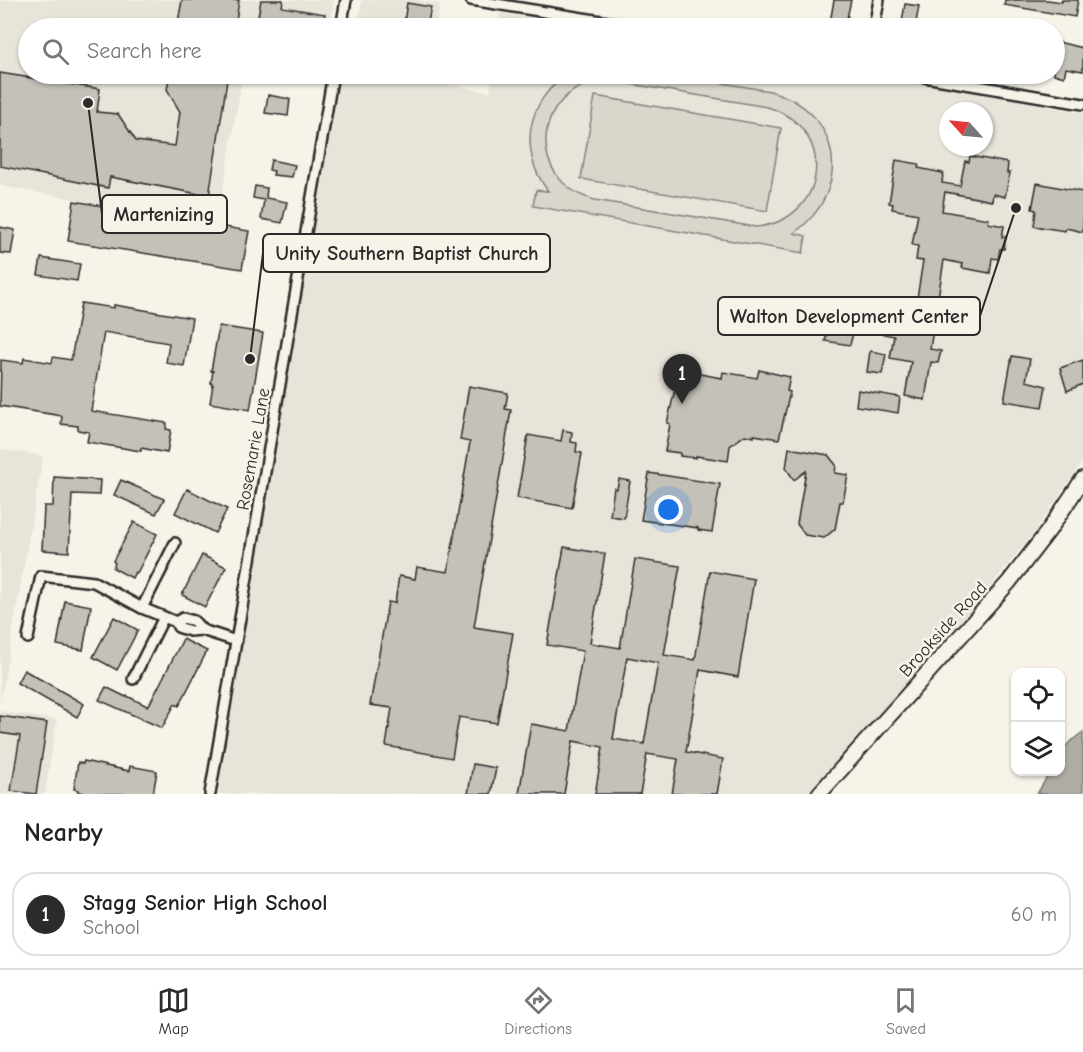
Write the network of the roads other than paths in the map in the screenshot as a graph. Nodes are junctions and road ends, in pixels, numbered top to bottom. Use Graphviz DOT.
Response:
graph roads {
  1 [pos="346,0"];
  2 [pos="471,0"];
  3 [pos="879,0"];
  4 [pos="343,18"];
  5 [pos="583,18"];
  6 [pos="876,18"];
  7 [pos="331,84"];
  8 [pos="966,84"];
  9 [pos="1083,104"];
  10 [pos="1083,479"];
  11 [pos="175,543"];
  12 [pos="142,608"];
  13 [pos="164,617"];
  14 [pos="28,638"];
  15 [pos="236,641"];
  16 [pos="133,679"];
  17 [pos="210,794"];
  18 [pos="819,794"];
  1 -- 4 [label="street"];
  2 -- 5 [label="street"];
  3 -- 6 [label="street"];
  7 -- 15 [label="street, Rosemarie Lane"];
  8 -- 9 [label="street"];
  10 -- 18 [label="street, Brookside Road"];
  11 -- 12 [label="street"];
  12 -- 13 [label="street"];
  12 -- 14 [label="street"];
  13 -- 15 [label="street"];
  13 -- 16 [label="street"];
  15 -- 17 [label="street, Rosemarie Lane"];
}
